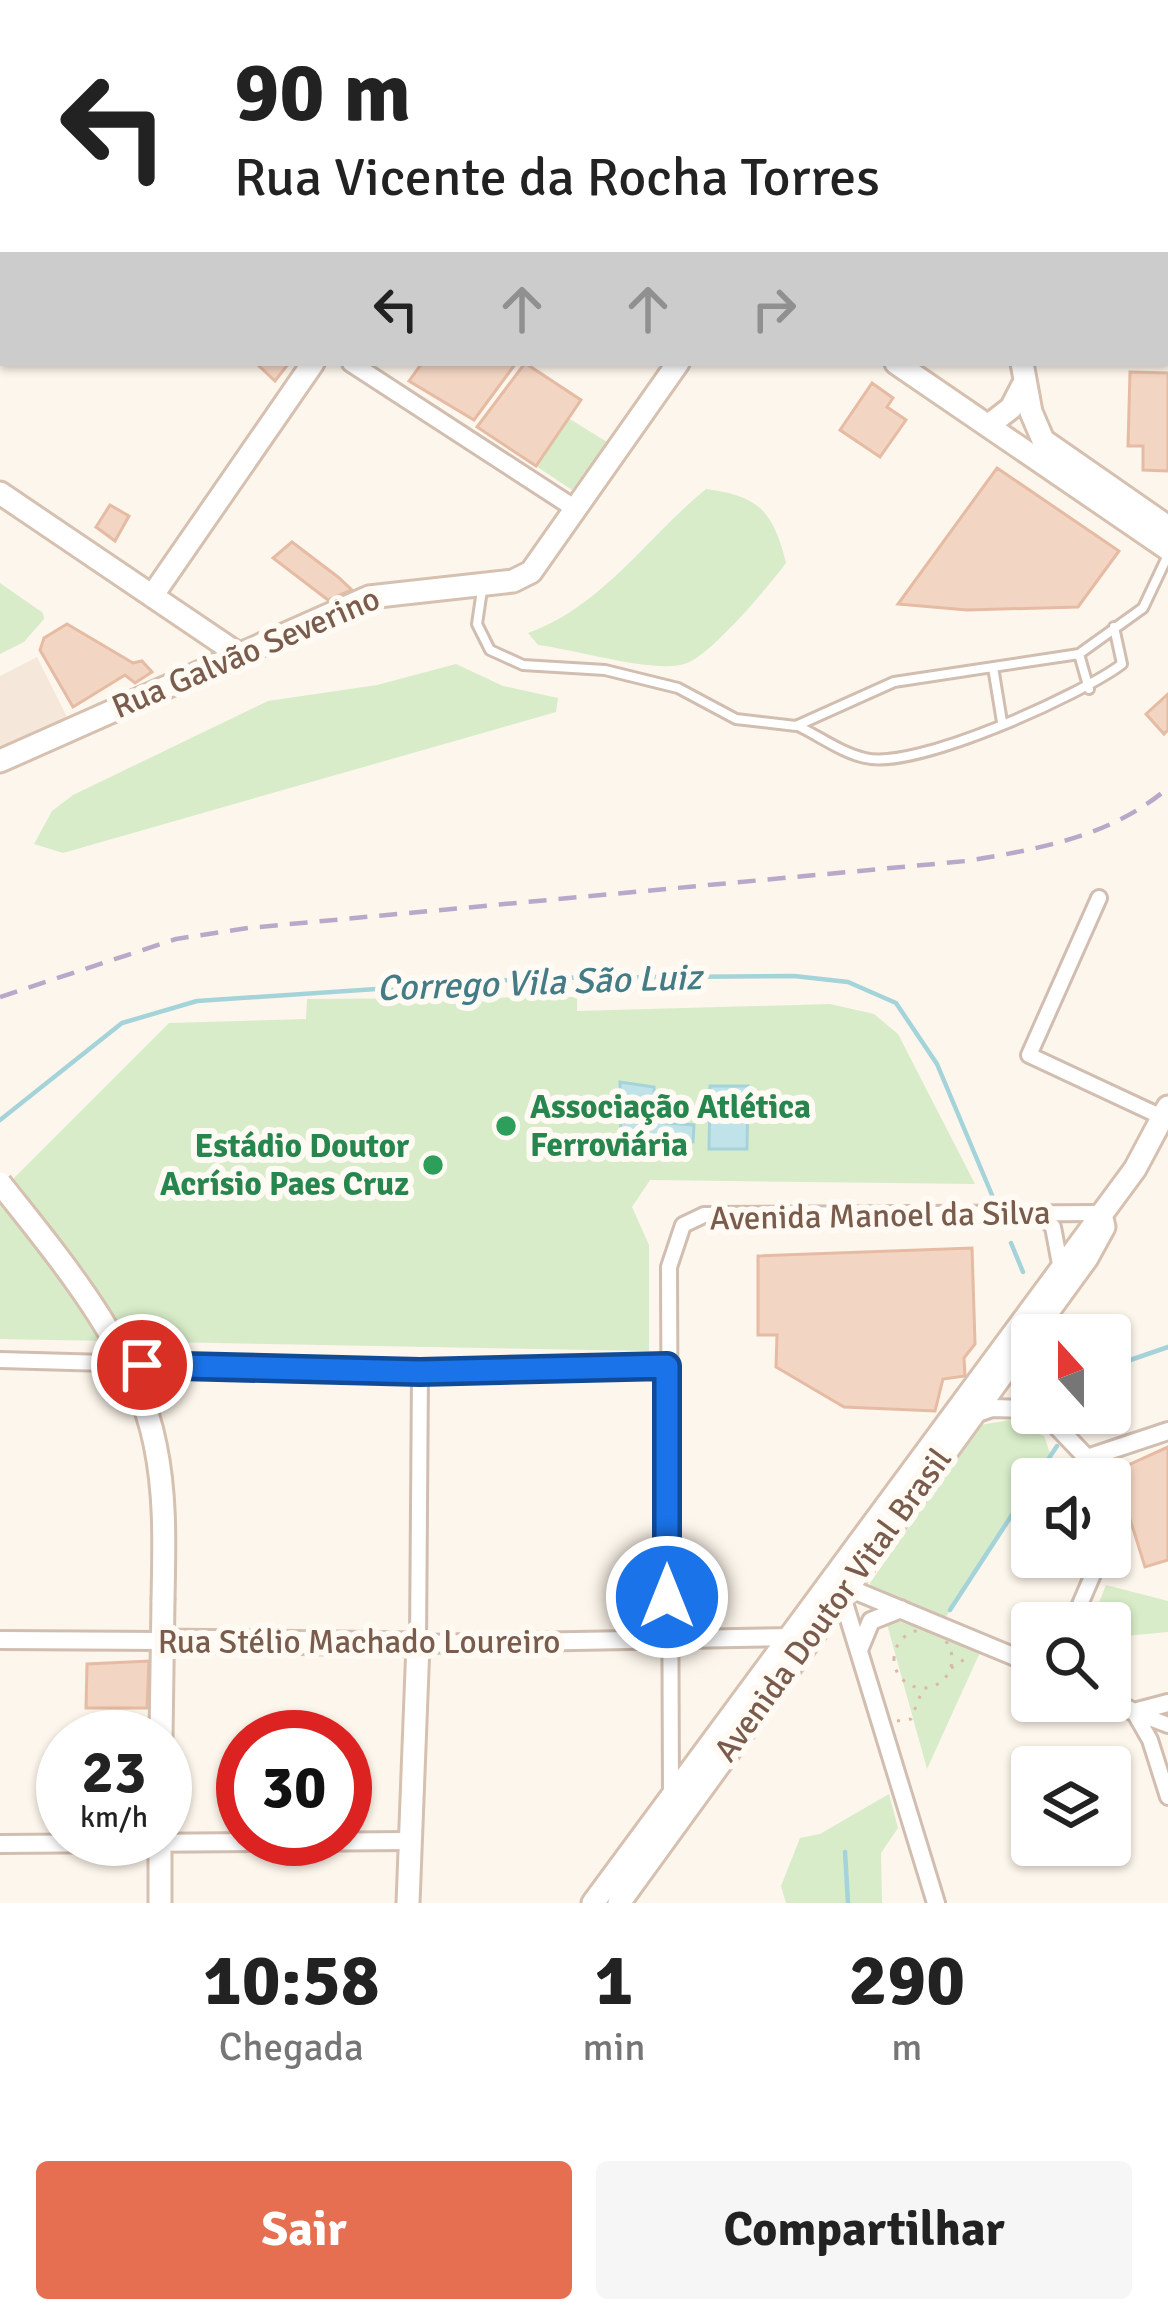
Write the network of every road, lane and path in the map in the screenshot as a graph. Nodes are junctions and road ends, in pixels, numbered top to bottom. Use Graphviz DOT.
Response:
graph roads {
  1 [pos="312,366"];
  2 [pos="356,366"];
  3 [pos="676,366"];
  4 [pos="900,366"];
  5 [pos="1023,373"];
  6 [pos="989,425"];
  7 [pos="0,494"];
  8 [pos="577,510"];
  9 [pos="1168,527"];
  10 [pos="1168,552"];
  11 [pos="483,586"];
  12 [pos="152,596"];
  13 [pos="1114,627"];
  14 [pos="238,654"];
  15 [pos="1079,654"];
  16 [pos="993,667"];
  17 [pos="1089,689"];
  18 [pos="1002,722"];
  19 [pos="796,725"];
  20 [pos="0,761"];
  21 [pos="1100,898"];
  22 [pos="1166,1112"];
  23 [pos="0,1184"];
  24 [pos="1039,1213"];
  25 [pos="1100,1214"];
  26 [pos="1062,1271"];
  27 [pos="0,1360"];
  28 [pos="667,1366"];
  29 [pos="420,1372"];
  30 [pos="1011,1408"];
  31 [pos="971,1416"];
  32 [pos="1168,1431"];
  33 [pos="1065,1434"];
  34 [pos="835,1590"];
  35 [pos="902,1608"];
  36 [pos="800,1637"];
  37 [pos="0,1640"];
  38 [pos="162,1642"];
  39 [pos="667,1642"];
  40 [pos="418,1644"];
  41 [pos="859,1651"];
  42 [pos="1011,1655"];
  43 [pos="923,1689"];
  44 [pos="1168,1703"];
  45 [pos="161,1710"];
  46 [pos="1131,1710"];
  47 [pos="1134,1712"];
  48 [pos="881,1724"];
  49 [pos="1168,1725"];
  50 [pos="671,1792"];
  51 [pos="1168,1797"];
  52 [pos="674,1825"];
  53 [pos="410,1841"];
  54 [pos="192,1842"];
  55 [pos="0,1844"];
  56 [pos="36,1844"];
  57 [pos="160,1866"];
  58 [pos="639,1874"];
  59 [pos="160,1903"];
  60 [pos="409,1903"];
  61 [pos="593,1903"];
  62 [pos="620,1903"];
  63 [pos="638,1903"];
  64 [pos="936,1903"];
  1 -- 12 [label="main road"];
  2 -- 8 [label="street"];
  3 -- 8 [label="main road, Rua Galvão Severino"];
  4 -- 6 [label="main road"];
  5 -- 6 [label="main road"];
  5 -- 9 [label="main road"];
  6 -- 10 [label="main road"];
  7 -- 12 [label="main road"];
  8 -- 11 [label="main road, Rua Galvão Severino"];
  10 -- 13 [label="lane"];
  11 -- 14 [label="main road, Rua Galvão Severino"];
  11 -- 19 [label="lane"];
  12 -- 14 [label="main road"];
  13 -- 15 [label="lane"];
  13 -- 17 [label="lane"];
  14 -- 20 [label="main road, Rua Galvão Severino"];
  15 -- 16 [label="lane"];
  15 -- 17 [label="lane"];
  16 -- 18 [label="lane"];
  16 -- 19 [label="lane"];
  17 -- 18 [label="lane"];
  18 -- 19 [label="lane"];
  21 -- 22 [label="street"];
  22 -- 25 [label="main road"];
  23 -- 38 [label="main road, bridge"];
  24 -- 25 [label="street, Avenida Manoel da Silva"];
  24 -- 26 [label="street"];
  24 -- 28 [label="street, Avenida Manoel da Silva"];
  25 -- 26 [label="main road"];
  26 -- 31 [label="main road, Avenida Doutor Vital Brasil"];
  26 -- 34 [label="main road, Avenida Doutor Vital Brasil"];
  27 -- 29 [label="street"];
  28 -- 29 [label="street"];
  28 -- 39 [label="street"];
  29 -- 40 [label="street"];
  30 -- 31 [label="street"];
  31 -- 34 [label="main road, Avenida Doutor Vital Brasil"];
  32 -- 33 [label="street"];
  34 -- 35 [label="street"];
  34 -- 36 [label="main road, Avenida Doutor Vital Brasil"];
  34 -- 41 [label="street"];
  35 -- 41 [label="street"];
  35 -- 42 [label="street"];
  36 -- 39 [label="street, Rua Stélio Machado Loureiro"];
  36 -- 50 [label="main road, Avenida Doutor Vital Brasil"];
  36 -- 52 [label="main road, Avenida Doutor Vital Brasil"];
  37 -- 38 [label="street, Rua Stélio Machado Loureiro"];
  38 -- 40 [label="main road, Rua Stélio Machado Loureiro"];
  38 -- 45 [label="main road"];
  39 -- 40 [label="street, Rua Stélio Machado Loureiro"];
  39 -- 50 [label="street"];
  40 -- 53 [label="main road"];
  41 -- 48 [label="street"];
  43 -- 43 [label="path"];
  43 -- 48 [label="path"];
  44 -- 47 [label="street"];
  46 -- 47 [label="street"];
  47 -- 49 [label="street"];
  47 -- 51 [label="street"];
  48 -- 64 [label="street"];
  50 -- 52 [label="street"];
  50 -- 61 [label="main road, Avenida Doutor Vital Brasil"];
  52 -- 58 [label="main road, Avenida Doutor Vital Brasil"];
  53 -- 54 [label="street"];
  53 -- 60 [label="main road"];
  55 -- 56 [label="street"];
  57 -- 59 [label="main road"];
  58 -- 62 [label="main road, Avenida Doutor Vital Brasil"];
  58 -- 63 [label="street"];
}
